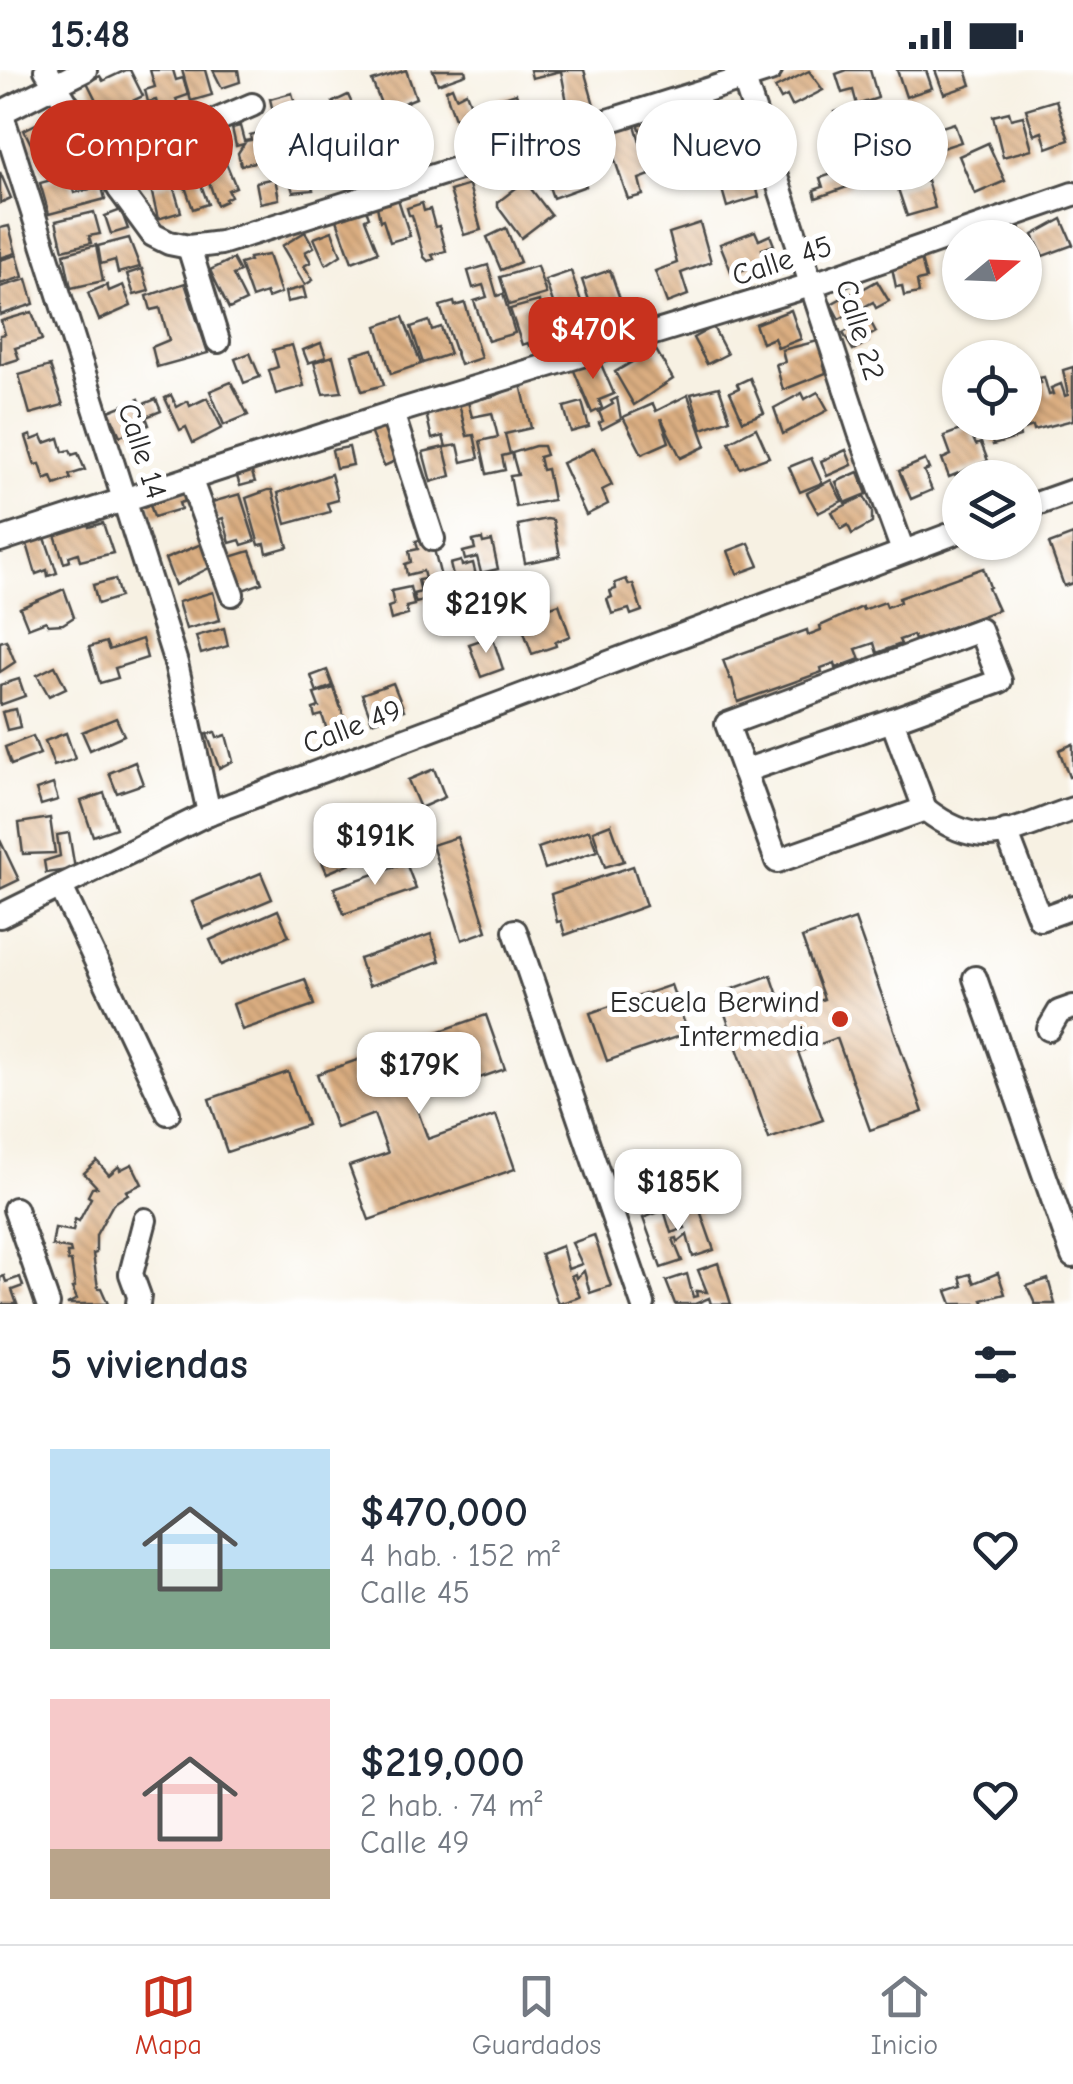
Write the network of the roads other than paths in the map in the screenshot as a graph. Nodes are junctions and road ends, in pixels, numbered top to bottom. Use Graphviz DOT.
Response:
graph roads {
  1 [pos="85,70"];
  2 [pos="770,70"];
  3 [pos="743,74"];
  4 [pos="50,78"];
  5 [pos="64,100"];
  6 [pos="252,105"];
  7 [pos="1,112"];
  8 [pos="233,113"];
  9 [pos="120,190"];
  10 [pos="1073,194"];
  11 [pos="179,245"];
  12 [pos="814,284"];
  13 [pos="218,341"];
  14 [pos="392,413"];
  15 [pos="190,478"];
  16 [pos="1073,492"];
  17 [pos="126,497"];
  18 [pos="1042,502"];
  19 [pos="942,537"];
  20 [pos="433,539"];
  21 [pos="0,540"];
  22 [pos="904,551"];
  23 [pos="232,594"];
  24 [pos="892,720"];
  25 [pos="744,771"];
  26 [pos="1073,808"];
  27 [pos="925,809"];
  28 [pos="209,812"];
  29 [pos="1006,832"];
  30 [pos="61,887"];
  31 [pos="1073,908"];
  32 [pos="0,916"];
  33 [pos="516,931"];
  34 [pos="976,978"];
  35 [pos="1073,1007"];
  36 [pos="1048,1029"];
  37 [pos="168,1113"];
  38 [pos="15,1210"];
  39 [pos="146,1220"];
  40 [pos="1073,1256"];
  41 [pos="48,1304"];
  42 [pos="138,1304"];
  43 [pos="644,1304"];
  1 -- 4 [label="street"];
  2 -- 3 [label="street"];
  3 -- 11 [label="street"];
  3 -- 12 [label="street, Calle 22"];
  4 -- 5 [label="street"];
  4 -- 7 [label="street"];
  6 -- 8 [label="street"];
  7 -- 17 [label="street, Calle 14"];
  9 -- 11 [label="street"];
  10 -- 12 [label="street, Calle 45"];
  11 -- 13 [label="street"];
  12 -- 14 [label="street, Calle 45"];
  12 -- 22 [label="street, Calle 22"];
  14 -- 15 [label="street, Calle 45"];
  14 -- 20 [label="street"];
  15 -- 17 [label="street, Calle 45"];
  15 -- 23 [label="street"];
  16 -- 18 [label="street"];
  17 -- 21 [label="street, Calle 45"];
  17 -- 28 [label="street, Calle 14"];
  19 -- 22 [label="street, Calle 49"];
  22 -- 28 [label="street, Calle 49"];
  24 -- 25 [label="street"];
  24 -- 25 [label="street"];
  24 -- 27 [label="street"];
  25 -- 27 [label="street"];
  26 -- 29 [label="street"];
  27 -- 29 [label="street"];
  28 -- 30 [label="street, Calle 49"];
  29 -- 31 [label="street"];
  30 -- 32 [label="street, Calle 49"];
  30 -- 37 [label="street"];
  33 -- 43 [label="street"];
  34 -- 40 [label="street"];
  35 -- 36 [label="street"];
  38 -- 41 [label="street"];
  39 -- 42 [label="street"];
}
